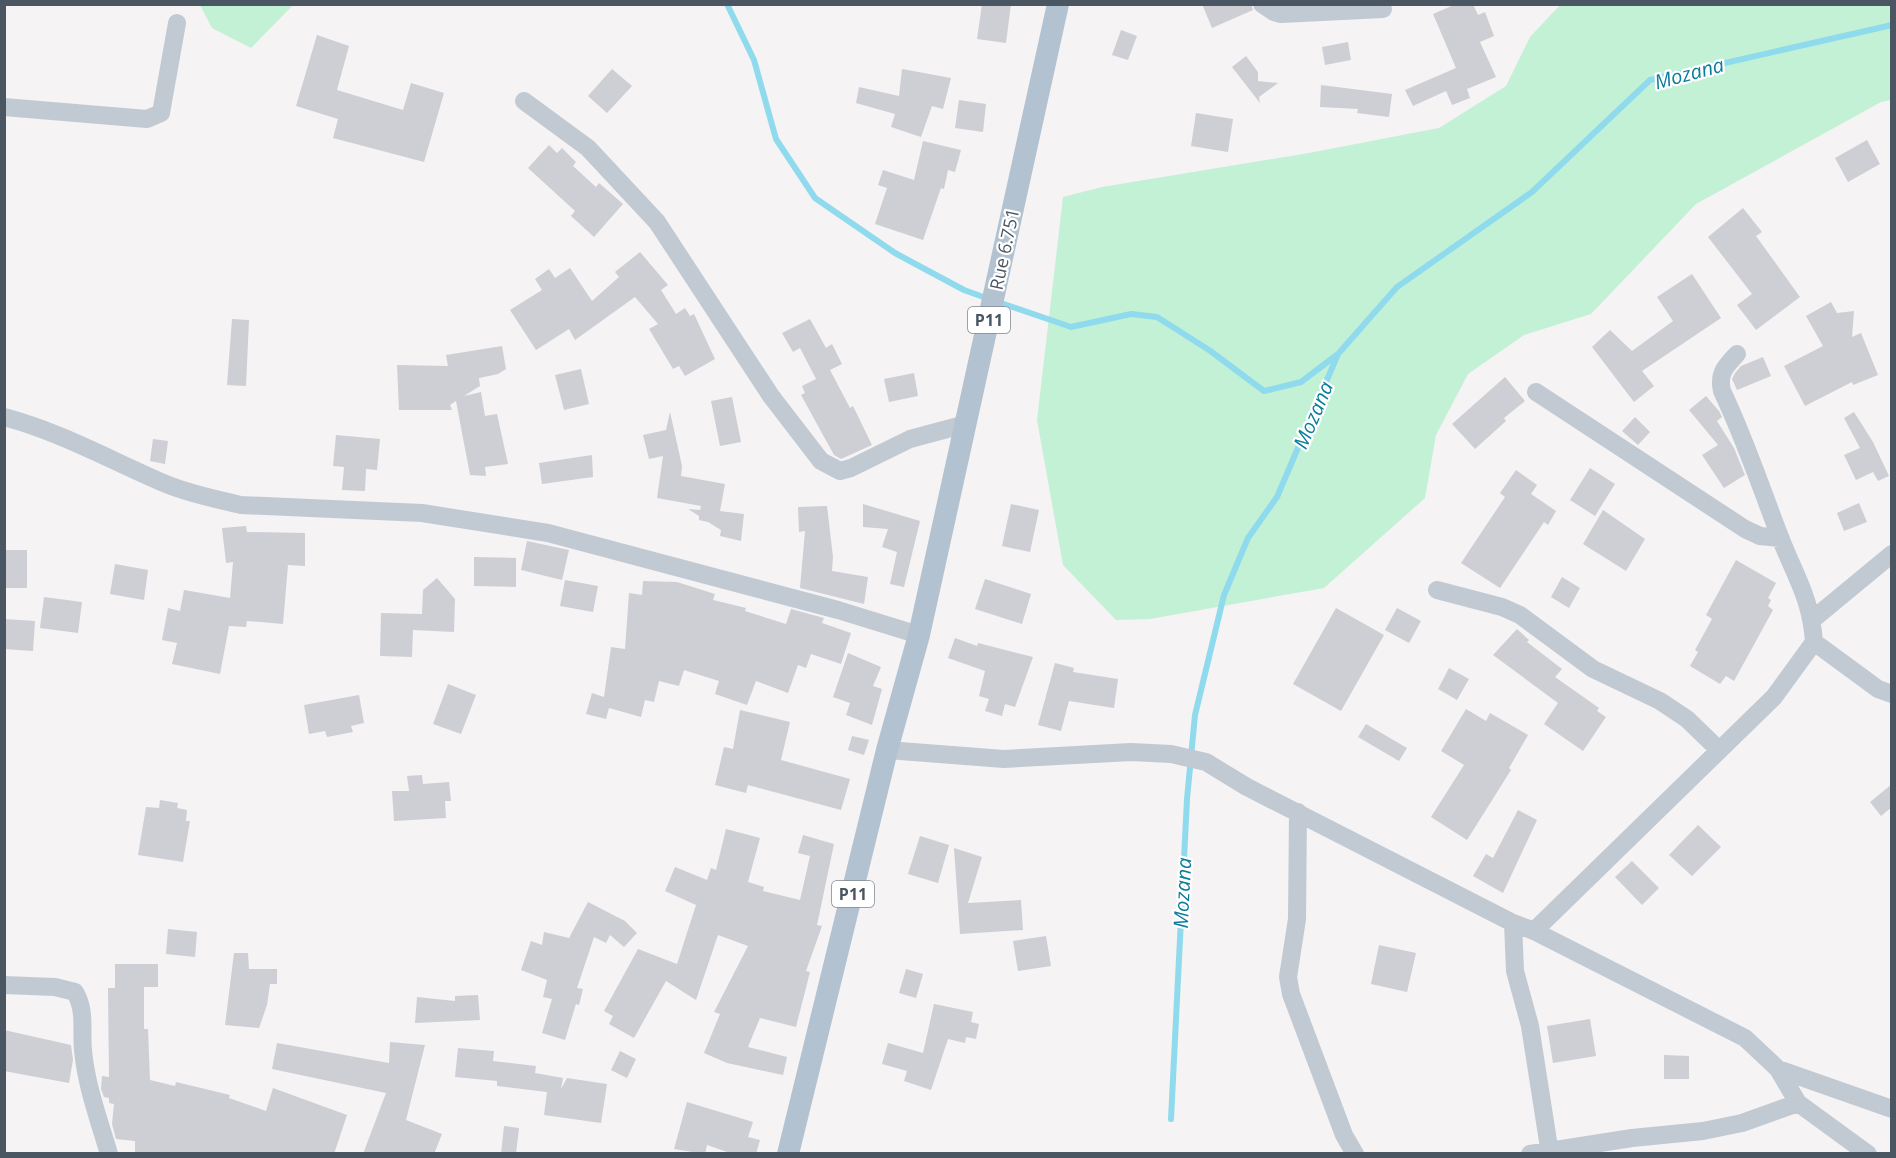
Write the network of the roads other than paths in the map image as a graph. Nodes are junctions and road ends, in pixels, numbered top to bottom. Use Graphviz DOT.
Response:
graph roads {
  1 [pos="1058,4"];
  2 [pos="1262,4"];
  3 [pos="1383,9"];
  4 [pos="177,23"];
  5 [pos="524,101"];
  6 [pos="4,107"];
  7 [pos="1737,354"];
  8 [pos="1536,392"];
  9 [pos="4,417"];
  10 [pos="966,424"];
  11 [pos="1780,538"];
  12 [pos="1892,555"];
  13 [pos="1437,590"];
  14 [pos="1812,620"];
  15 [pos="919,635"];
  16 [pos="1814,642"];
  17 [pos="1892,694"];
  18 [pos="888,750"];
  19 [pos="1719,750"];
  20 [pos="1298,812"];
  21 [pos="1513,923"];
  22 [pos="1534,931"];
  23 [pos="4,985"];
  24 [pos="1778,1069"];
  25 [pos="1798,1103"];
  26 [pos="1892,1109"];
  27 [pos="1550,1152"];
  28 [pos="109,1154"];
  29 [pos="788,1154"];
  30 [pos="1355,1154"];
  31 [pos="1530,1154"];
  32 [pos="1868,1154"];
  1 -- 10 [label="main road, Rue 6.751 / P11"];
  2 -- 3 [label="street"];
  4 -- 6 [label="street"];
  5 -- 10 [label="street"];
  7 -- 11 [label="street"];
  8 -- 11 [label="street"];
  9 -- 15 [label="street"];
  10 -- 15 [label="main road, Rue 6.751 / P11"];
  11 -- 14 [label="street"];
  12 -- 14 [label="street"];
  13 -- 19 [label="street"];
  14 -- 16 [label="street"];
  15 -- 18 [label="main road, P11"];
  16 -- 17 [label="street"];
  16 -- 19 [label="street"];
  18 -- 20 [label="street"];
  18 -- 29 [label="main road, P11"];
  19 -- 22 [label="street"];
  20 -- 21 [label="street"];
  20 -- 30 [label="street"];
  21 -- 22 [label="street"];
  21 -- 27 [label="street"];
  22 -- 24 [label="street"];
  23 -- 28 [label="street"];
  24 -- 25 [label="street"];
  24 -- 26 [label="street"];
  25 -- 27 [label="street"];
  25 -- 32 [label="street"];
  27 -- 31 [label="street"];
}
